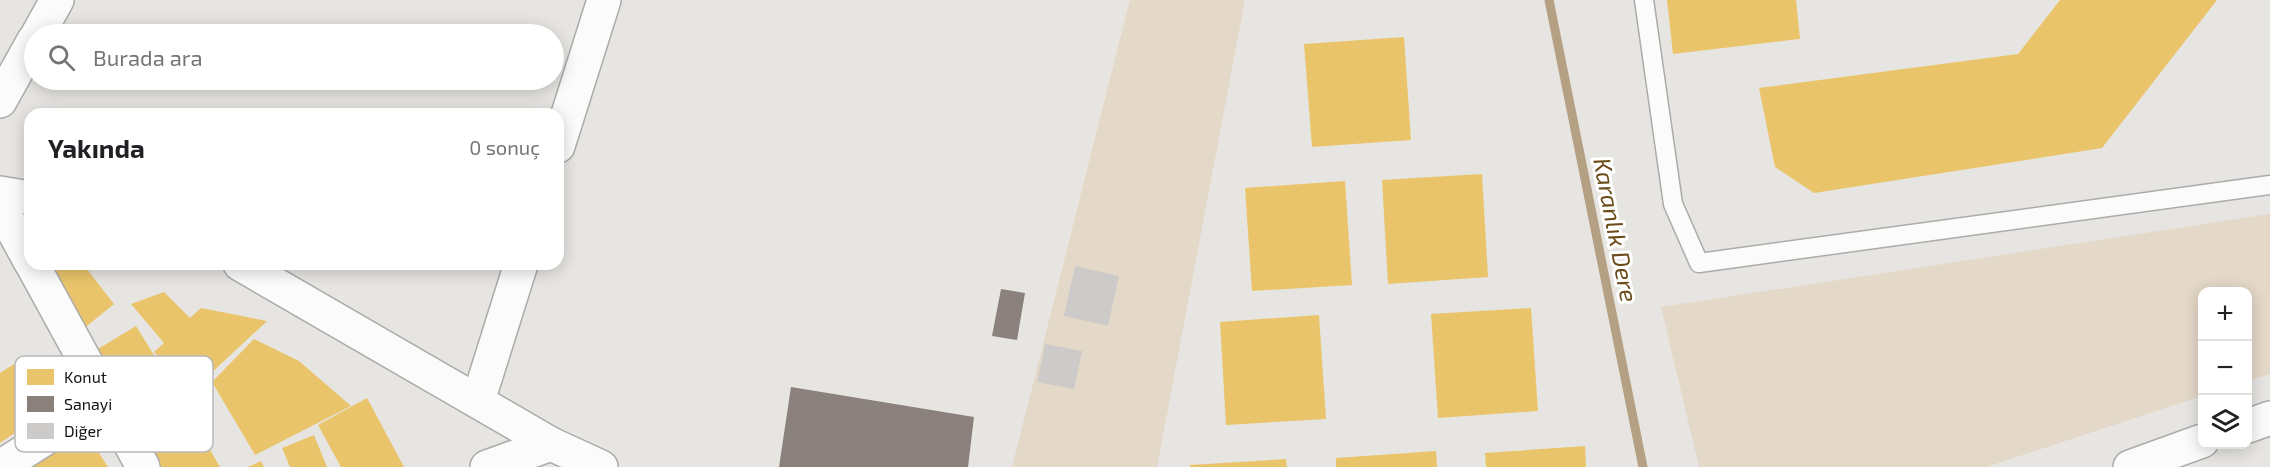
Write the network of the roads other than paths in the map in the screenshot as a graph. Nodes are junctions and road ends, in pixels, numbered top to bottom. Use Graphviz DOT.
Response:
graph roads {
  1 [pos="57,0"];
  2 [pos="604,0"];
  3 [pos="1644,0"];
  4 [pos="44,24"];
  5 [pos="24,58"];
  6 [pos="0,101"];
  7 [pos="564,127"];
  8 [pos="2270,185"];
  9 [pos="10,201"];
  10 [pos="24,242"];
  11 [pos="35,270"];
  12 [pos="250,270"];
  13 [pos="519,270"];
  14 [pos="82,356"];
  15 [pos="478,401"];
  16 [pos="2270,418"];
  17 [pos="2252,424"];
  18 [pos="2198,442"];
  19 [pos="551,444"];
  20 [pos="24,452"];
  21 [pos="134,452"];
  22 [pos="0,467"];
  23 [pos="142,467"];
  24 [pos="487,467"];
  25 [pos="601,467"];
  26 [pos="2130,467"];
  1 -- 4 [label="street"];
  2 -- 7 [label="street"];
  3 -- 8 [label="lane"];
  5 -- 6 [label="street"];
  9 -- 10 [label="street"];
  11 -- 14 [label="street"];
  12 -- 15 [label="street"];
  13 -- 15 [label="street"];
  15 -- 19 [label="street"];
  16 -- 17 [label="street"];
  18 -- 26 [label="street"];
  19 -- 24 [label="street"];
  19 -- 25 [label="street"];
  20 -- 22 [label="street"];
  21 -- 23 [label="street"];
}
